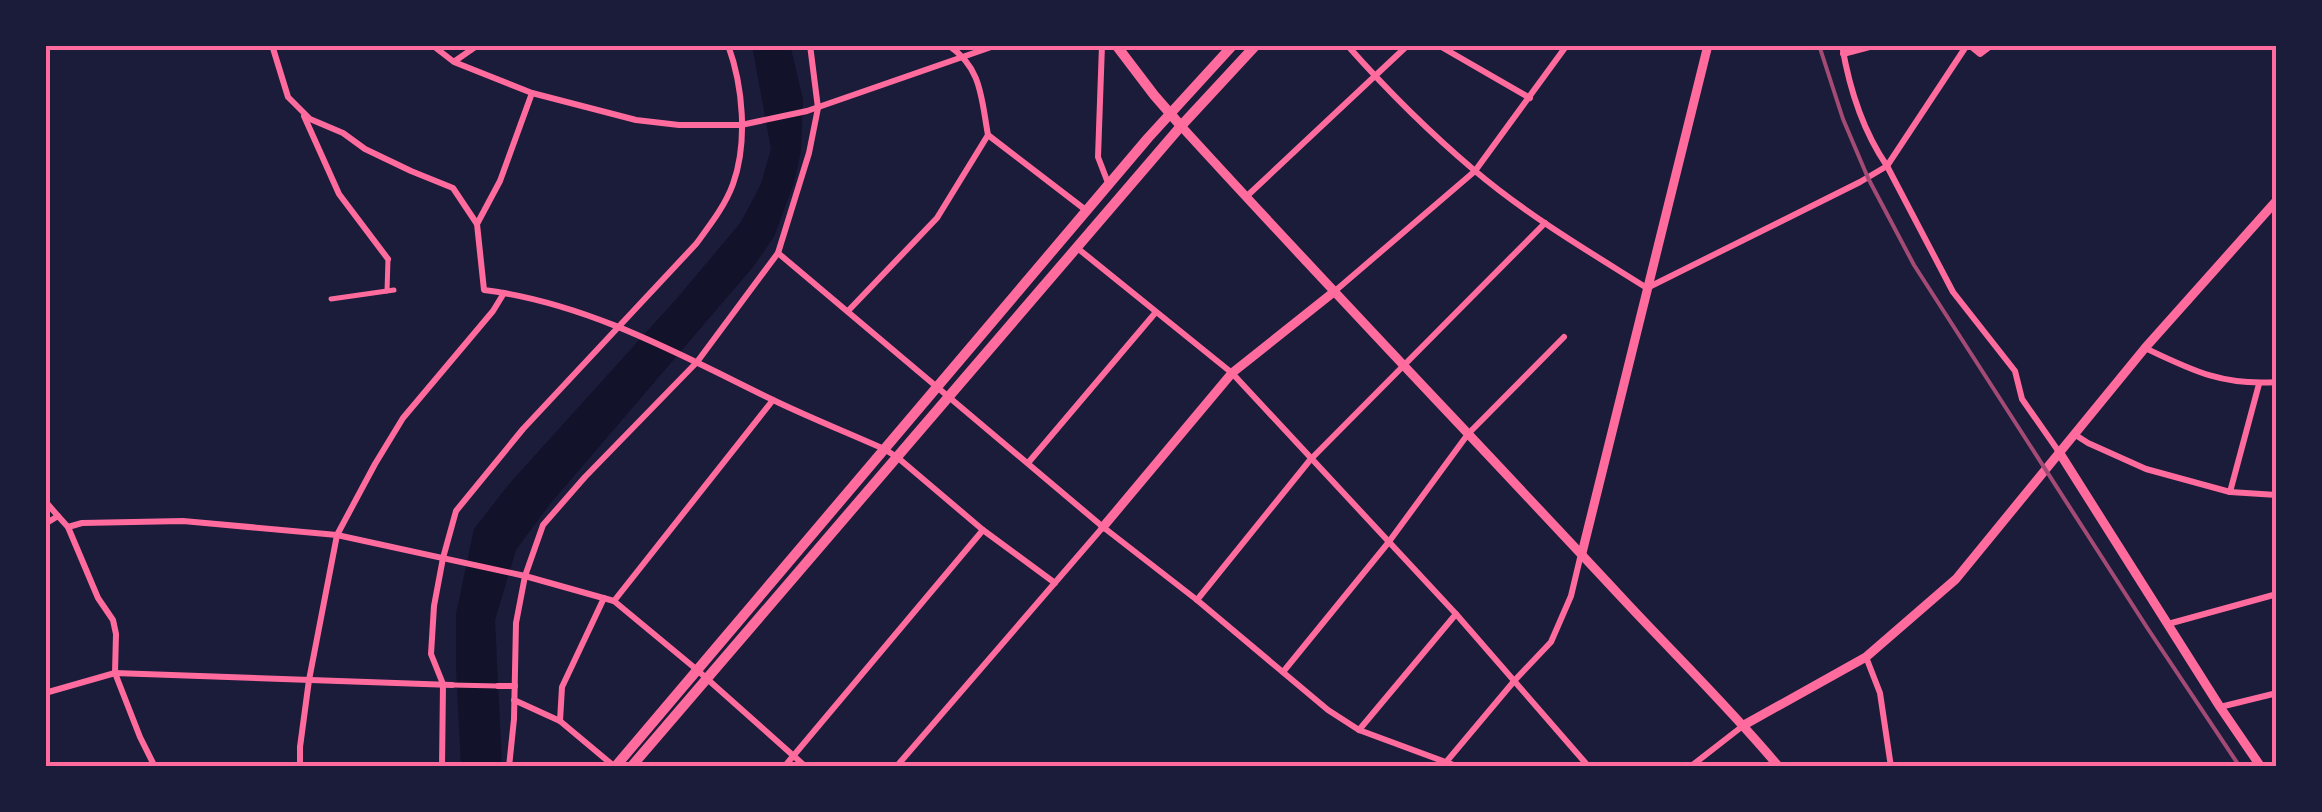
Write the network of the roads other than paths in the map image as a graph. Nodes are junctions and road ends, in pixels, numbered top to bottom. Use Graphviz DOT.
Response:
graph roads {
  1 [pos="272,45"];
  2 [pos="432,45"];
  3 [pos="478,45"];
  4 [pos="728,45"];
  5 [pos="810,45"];
  6 [pos="948,45"];
  7 [pos="997,45"];
  8 [pos="1102,45"];
  9 [pos="1116,45"];
  10 [pos="1233,45"];
  11 [pos="1256,45"];
  12 [pos="1347,45"];
  13 [pos="1408,45"];
  14 [pos="1438,45"];
  15 [pos="1567,45"];
  16 [pos="1708,45"];
  17 [pos="1876,45"];
  18 [pos="1968,45"];
  19 [pos="1992,45"];
  20 [pos="1842,50"];
  21 [pos="966,57"];
  22 [pos="454,62"];
  23 [pos="1376,77"];
  24 [pos="532,93"];
  25 [pos="1530,98"];
  26 [pos="818,108"];
  27 [pos="302,110"];
  28 [pos="1169,113"];
  29 [pos="741,126"];
  30 [pos="1180,126"];
  31 [pos="988,135"];
  32 [pos="1887,166"];
  33 [pos="1475,171"];
  34 [pos="1108,184"];
  35 [pos="1247,196"];
  36 [pos="2277,200"];
  37 [pos="1087,211"];
  38 [pos="1545,223"];
  39 [pos="478,224"];
  40 [pos="1076,247"];
  41 [pos="778,252"];
  42 [pos="388,259"];
  43 [pos="1647,288"];
  44 [pos="1335,290"];
  45 [pos="504,293"];
  46 [pos="331,299"];
  47 [pos="848,311"];
  48 [pos="1156,312"];
  49 [pos="618,327"];
  50 [pos="1564,337"];
  51 [pos="2144,348"];
  52 [pos="697,362"];
  53 [pos="1405,366"];
  54 [pos="1232,373"];
  55 [pos="2277,382"];
  56 [pos="2260,384"];
  57 [pos="936,386"];
  58 [pos="948,395"];
  59 [pos="773,400"];
  60 [pos="1468,434"];
  61 [pos="2074,434"];
  62 [pos="884,448"];
  63 [pos="2058,452"];
  64 [pos="897,457"];
  65 [pos="1310,460"];
  66 [pos="1028,463"];
  67 [pos="2230,492"];
  68 [pos="2277,495"];
  69 [pos="45,501"];
  70 [pos="58,516"];
  71 [pos="45,524"];
  72 [pos="68,527"];
  73 [pos="1103,527"];
  74 [pos="983,530"];
  75 [pos="337,536"];
  76 [pos="1388,544"];
  77 [pos="1582,553"];
  78 [pos="443,558"];
  79 [pos="525,576"];
  80 [pos="1055,583"];
  81 [pos="2277,594"];
  82 [pos="604,598"];
  83 [pos="1196,600"];
  84 [pos="614,601"];
  85 [pos="1456,614"];
  86 [pos="2167,624"];
  87 [pos="1866,656"];
  88 [pos="696,670"];
  89 [pos="1284,672"];
  90 [pos="115,673"];
  91 [pos="309,680"];
  92 [pos="706,680"];
  93 [pos="1515,680"];
  94 [pos="448,685"];
  95 [pos="498,686"];
  96 [pos="515,686"];
  97 [pos="45,693"];
  98 [pos="2277,693"];
  99 [pos="514,700"];
  100 [pos="2220,707"];
  101 [pos="560,721"];
  102 [pos="1744,725"];
  103 [pos="1359,730"];
  104 [pos="794,756"];
  105 [pos="1444,765"];
  106 [pos="155,767"];
  107 [pos="300,767"];
  108 [pos="442,767"];
  109 [pos="509,767"];
  110 [pos="615,767"];
  111 [pos="631,767"];
  112 [pos="784,767"];
  113 [pos="806,767"];
  114 [pos="896,767"];
  115 [pos="1459,767"];
  116 [pos="1589,767"];
  117 [pos="1690,767"];
  118 [pos="1779,767"];
  119 [pos="1891,767"];
  120 [pos="2262,767"];
  1 -- 27 [label="street"];
  2 -- 22 [label="street"];
  3 -- 22 [label="street"];
  4 -- 29 [label="street"];
  5 -- 26 [label="street"];
  6 -- 21 [label="street"];
  7 -- 21 [label="street"];
  8 -- 34 [label="street"];
  9 -- 28 [label="main road"];
  10 -- 28 [label="main road"];
  11 -- 30 [label="main road"];
  12 -- 23 [label="street"];
  13 -- 23 [label="street"];
  14 -- 25 [label="street"];
  15 -- 25 [label="street"];
  16 -- 43 [label="street"];
  17 -- 20 [label="street"];
  18 -- 19 [label="street"];
  18 -- 32 [label="street"];
  20 -- 32 [label="street"];
  21 -- 26 [label="street"];
  21 -- 31 [label="street"];
  22 -- 24 [label="street"];
  23 -- 33 [label="street"];
  23 -- 35 [label="street"];
  24 -- 29 [label="street"];
  24 -- 39 [label="street"];
  25 -- 33 [label="street"];
  26 -- 29 [label="street"];
  26 -- 41 [label="street"];
  27 -- 39 [label="street"];
  27 -- 42 [label="street"];
  28 -- 30 [label="main road"];
  28 -- 34 [label="main road"];
  29 -- 49 [label="street"];
  30 -- 35 [label="street"];
  30 -- 40 [label="main road"];
  31 -- 37 [label="street"];
  31 -- 47 [label="street"];
  32 -- 43 [label="street"];
  32 -- 63 [label="street"];
  33 -- 38 [label="street"];
  33 -- 44 [label="street"];
  34 -- 37 [label="main road"];
  35 -- 44 [label="street"];
  36 -- 51 [label="street"];
  37 -- 57 [label="main road"];
  38 -- 43 [label="street"];
  38 -- 53 [label="street"];
  39 -- 45 [label="street"];
  40 -- 48 [label="street"];
  40 -- 58 [label="main road"];
  41 -- 47 [label="street"];
  41 -- 52 [label="street"];
  42 -- 46 [label="street"];
  43 -- 77 [label="street"];
  44 -- 53 [label="street"];
  44 -- 54 [label="street"];
  45 -- 49 [label="street"];
  45 -- 75 [label="street"];
  47 -- 57 [label="street"];
  48 -- 54 [label="street"];
  48 -- 66 [label="street"];
  49 -- 52 [label="street"];
  49 -- 78 [label="street"];
  50 -- 60 [label="street"];
  51 -- 56 [label="street"];
  51 -- 61 [label="street"];
  52 -- 59 [label="street"];
  52 -- 79 [label="street"];
  53 -- 60 [label="street"];
  53 -- 65 [label="street"];
  54 -- 65 [label="street"];
  54 -- 73 [label="street"];
  55 -- 56 [label="street"];
  56 -- 67 [label="street"];
  57 -- 58 [label="street"];
  57 -- 62 [label="main road"];
  58 -- 64 [label="main road"];
  58 -- 66 [label="street"];
  59 -- 62 [label="street"];
  59 -- 84 [label="street"];
  60 -- 76 [label="street"];
  60 -- 77 [label="street"];
  61 -- 63 [label="street"];
  61 -- 67 [label="street"];
  62 -- 64 [label="street"];
  62 -- 88 [label="main road"];
  63 -- 86 [label="street"];
  63 -- 87 [label="street"];
  64 -- 74 [label="street"];
  64 -- 92 [label="main road"];
  65 -- 76 [label="street"];
  65 -- 83 [label="street"];
  66 -- 73 [label="street"];
  67 -- 68 [label="street"];
  69 -- 70 [label="street"];
  70 -- 71 [label="street"];
  70 -- 72 [label="street"];
  72 -- 75 [label="street"];
  72 -- 90 [label="street"];
  73 -- 80 [label="street"];
  73 -- 83 [label="street"];
  74 -- 80 [label="street"];
  74 -- 104 [label="street"];
  75 -- 78 [label="street"];
  75 -- 91 [label="street"];
  76 -- 85 [label="street"];
  76 -- 89 [label="street"];
  77 -- 93 [label="street"];
  77 -- 102 [label="street"];
  78 -- 79 [label="street"];
  78 -- 94 [label="street"];
  79 -- 82 [label="street"];
  79 -- 96 [label="street"];
  80 -- 114 [label="street"];
  81 -- 86 [label="street"];
  82 -- 84 [label="street"];
  82 -- 101 [label="street"];
  83 -- 89 [label="street"];
  84 -- 88 [label="street"];
  85 -- 93 [label="street"];
  85 -- 103 [label="street"];
  86 -- 100 [label="street"];
  87 -- 102 [label="street"];
  87 -- 119 [label="street"];
  88 -- 92 [label="street"];
  88 -- 110 [label="main road"];
  89 -- 103 [label="street"];
  90 -- 91 [label="street"];
  90 -- 97 [label="street"];
  90 -- 106 [label="street"];
  91 -- 94 [label="street"];
  91 -- 107 [label="street"];
  92 -- 104 [label="street"];
  92 -- 111 [label="main road"];
  93 -- 105 [label="street"];
  93 -- 116 [label="street"];
  94 -- 95 [label="street"];
  94 -- 108 [label="street"];
  95 -- 96 [label="street"];
  96 -- 99 [label="street"];
  98 -- 100 [label="street"];
  99 -- 101 [label="street"];
  99 -- 109 [label="street"];
  100 -- 120 [label="street"];
  101 -- 110 [label="street"];
  102 -- 117 [label="street"];
  102 -- 118 [label="street"];
  103 -- 105 [label="street"];
  104 -- 112 [label="street"];
  104 -- 113 [label="street"];
  105 -- 115 [label="street"];
}
